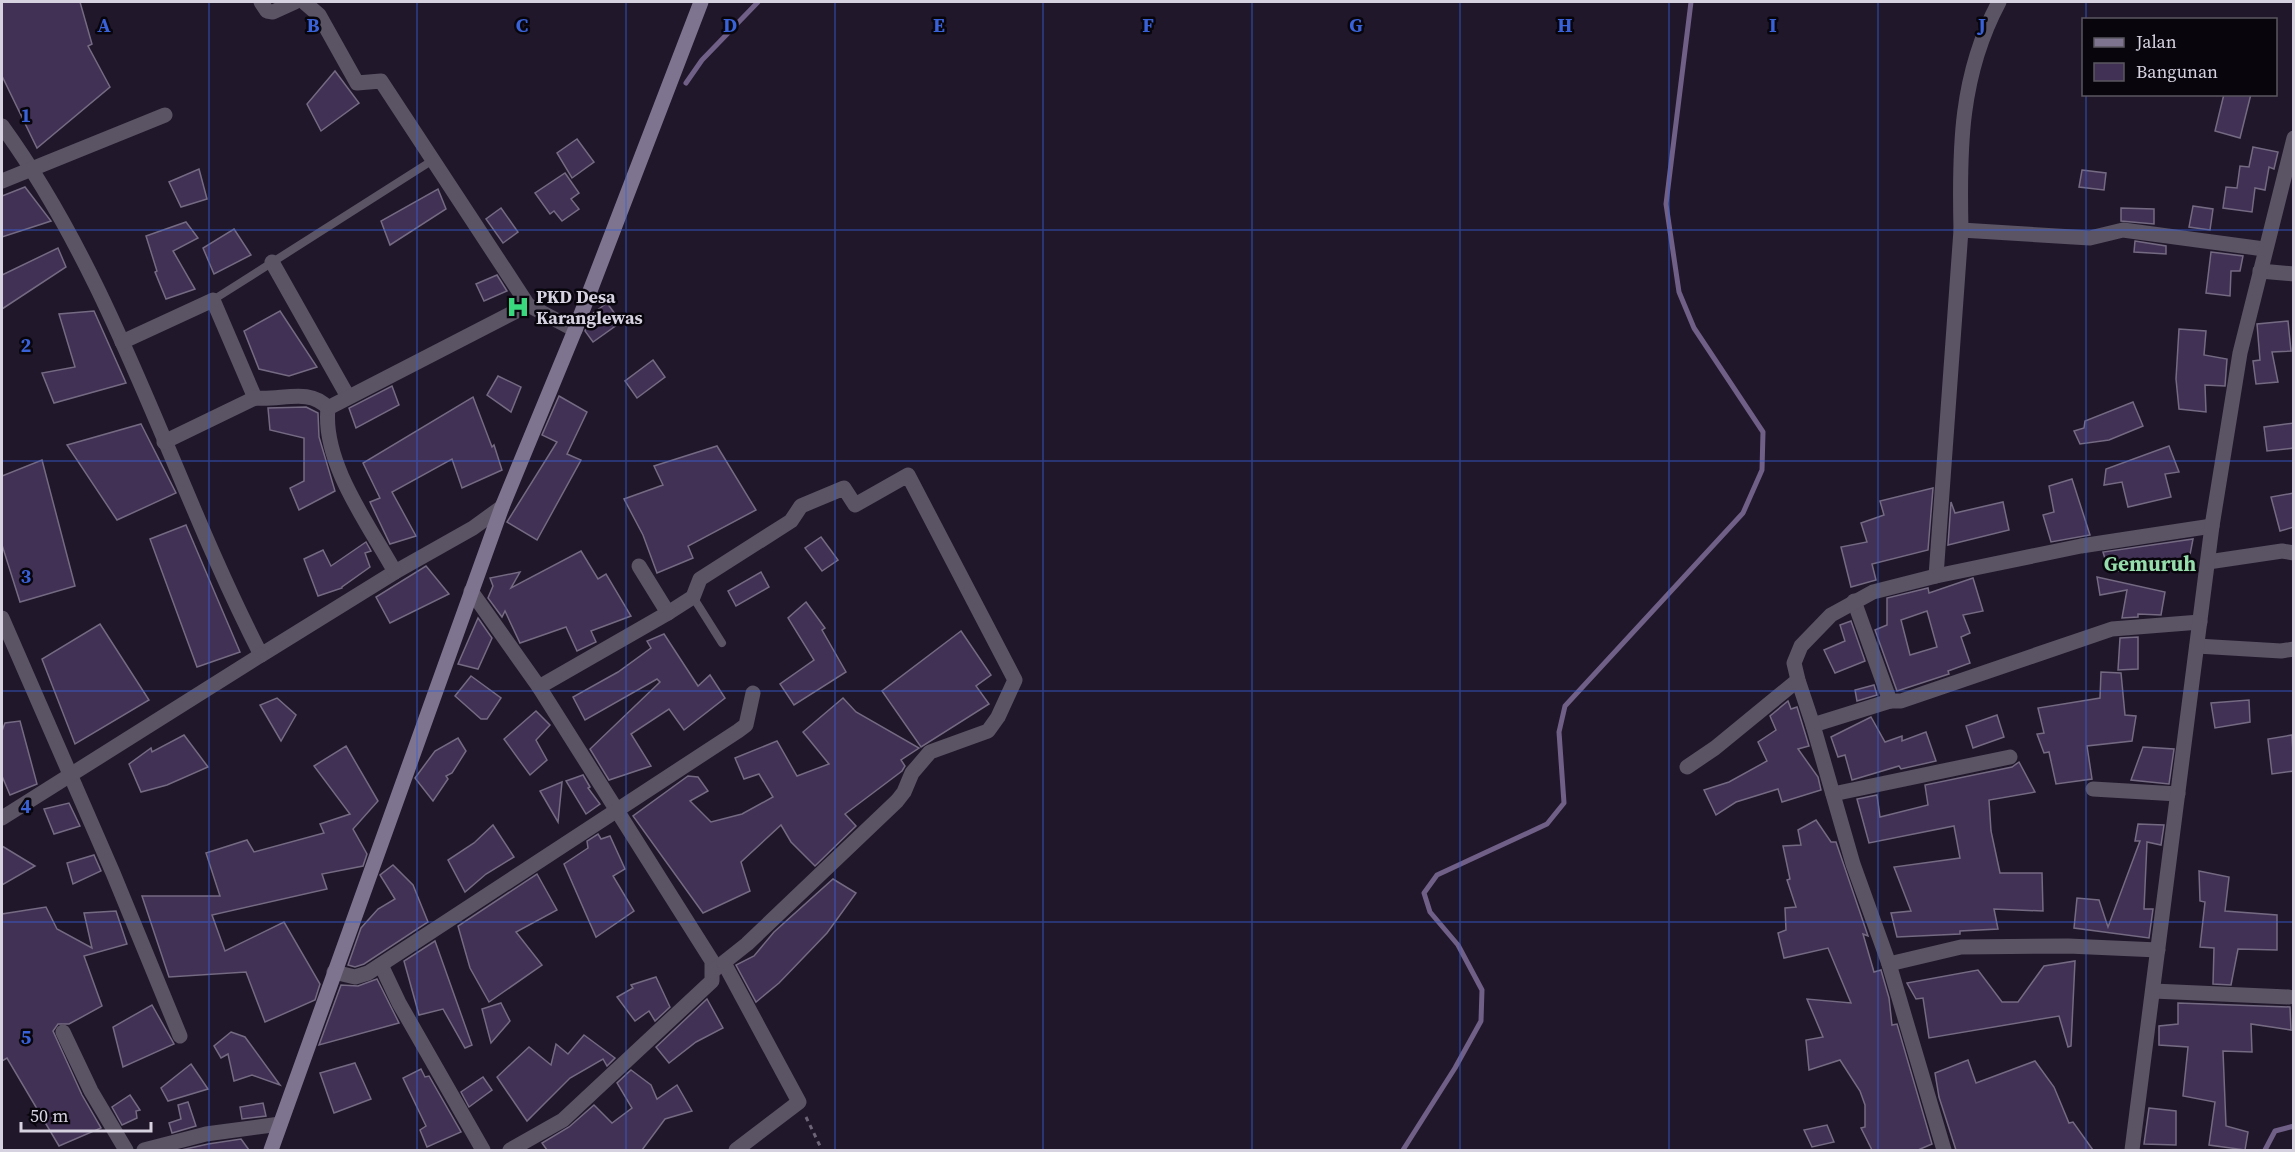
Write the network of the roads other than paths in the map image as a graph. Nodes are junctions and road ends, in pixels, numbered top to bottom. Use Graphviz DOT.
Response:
graph roads {
  1 [pos="261,2"];
  2 [pos="295,2"];
  3 [pos="304,2"];
  4 [pos="701,2"];
  5 [pos="1999,2"];
  6 [pos="165,115"];
  7 [pos="2,126"];
  8 [pos="2294,138"];
  9 [pos="2292,155"];
  10 [pos="433,160"];
  11 [pos="33,170"];
  12 [pos="2,181"];
  13 [pos="1961,230"];
  14 [pos="2264,249"];
  15 [pos="272,262"];
  16 [pos="2260,272"];
  17 [pos="2294,274"];
  18 [pos="213,300"];
  19 [pos="528,305"];
  20 [pos="575,330"];
  21 [pos="122,342"];
  22 [pos="347,395"];
  23 [pos="255,398"];
  24 [pos="328,408"];
  25 [pos="164,442"];
  26 [pos="501,507"];
  27 [pos="2212,526"];
  28 [pos="2294,553"];
  29 [pos="2208,562"];
  30 [pos="639,566"];
  31 [pos="395,572"];
  32 [pos="1936,576"];
  33 [pos="471,591"];
  34 [pos="693,597"];
  35 [pos="1854,601"];
  36 [pos="668,614"];
  37 [pos="2,618"];
  38 [pos="2200,622"];
  39 [pos="722,643"];
  40 [pos="2197,646"];
  41 [pos="2294,649"];
  42 [pos="261,655"];
  43 [pos="1798,680"];
  44 [pos="539,687"];
  45 [pos="753,693"];
  46 [pos="1890,701"];
  47 [pos="1813,724"];
  48 [pos="2010,757"];
  49 [pos="1687,767"];
  50 [pos="70,774"];
  51 [pos="2093,789"];
  52 [pos="1833,794"];
  53 [pos="2178,794"];
  54 [pos="615,809"];
  55 [pos="2,818"];
  56 [pos="2158,950"];
  57 [pos="1889,964"];
  58 [pos="381,965"];
  59 [pos="719,967"];
  60 [pos="334,972"];
  61 [pos="2153,991"];
  62 [pos="2289,997"];
  63 [pos="63,1032"];
  64 [pos="180,1036"];
  65 [pos="280,1124"];
  66 [pos="126,1150"];
  67 [pos="144,1150"];
  68 [pos="271,1150"];
  69 [pos="483,1150"];
  70 [pos="510,1150"];
  71 [pos="736,1150"];
  72 [pos="1944,1150"];
  73 [pos="2132,1150"];
  1 -- 2 [label="street"];
  3 -- 10 [label="street"];
  4 -- 20 [label="street"];
  5 -- 13 [label="street"];
  6 -- 11 [label="street"];
  7 -- 11 [label="street"];
  8 -- 9 [label="street"];
  9 -- 14 [label="street"];
  10 -- 15 [label="lane"];
  10 -- 19 [label="street"];
  11 -- 12 [label="street"];
  11 -- 21 [label="street"];
  13 -- 14 [label="street"];
  13 -- 32 [label="street"];
  14 -- 16 [label="street"];
  15 -- 18 [label="lane"];
  15 -- 22 [label="street"];
  16 -- 17 [label="street"];
  16 -- 27 [label="street"];
  18 -- 21 [label="street"];
  18 -- 23 [label="street"];
  19 -- 20 [label="street"];
  19 -- 22 [label="street"];
  20 -- 26 [label="street"];
  21 -- 25 [label="street"];
  22 -- 24 [label="street"];
  23 -- 24 [label="street"];
  23 -- 25 [label="street"];
  24 -- 31 [label="street"];
  25 -- 42 [label="street"];
  26 -- 31 [label="street"];
  26 -- 33 [label="street"];
  27 -- 29 [label="street"];
  27 -- 32 [label="street"];
  28 -- 29 [label="street"];
  29 -- 38 [label="street"];
  30 -- 36 [label="street"];
  31 -- 42 [label="street"];
  32 -- 35 [label="street"];
  33 -- 44 [label="street"];
  33 -- 60 [label="street"];
  34 -- 36 [label="street"];
  34 -- 39 [label="lane"];
  34 -- 59 [label="street"];
  35 -- 43 [label="street"];
  35 -- 46 [label="street"];
  36 -- 44 [label="street"];
  37 -- 50 [label="street"];
  38 -- 40 [label="street"];
  38 -- 46 [label="street"];
  40 -- 41 [label="street"];
  40 -- 53 [label="street"];
  42 -- 50 [label="street"];
  43 -- 47 [label="street"];
  43 -- 49 [label="street"];
  44 -- 54 [label="street"];
  45 -- 54 [label="street"];
  46 -- 47 [label="street"];
  47 -- 52 [label="street"];
  48 -- 52 [label="street"];
  50 -- 55 [label="street"];
  50 -- 64 [label="street"];
  51 -- 53 [label="street"];
  52 -- 57 [label="street"];
  53 -- 56 [label="street"];
  54 -- 58 [label="street"];
  54 -- 59 [label="street"];
  56 -- 57 [label="street"];
  56 -- 61 [label="street"];
  57 -- 72 [label="street"];
  58 -- 60 [label="street"];
  58 -- 69 [label="street"];
  59 -- 70 [label="street"];
  59 -- 71 [label="street"];
  60 -- 65 [label="street"];
  61 -- 62 [label="street"];
  61 -- 73 [label="street"];
  63 -- 66 [label="street"];
  65 -- 67 [label="street"];
  65 -- 68 [label="street"];
}
